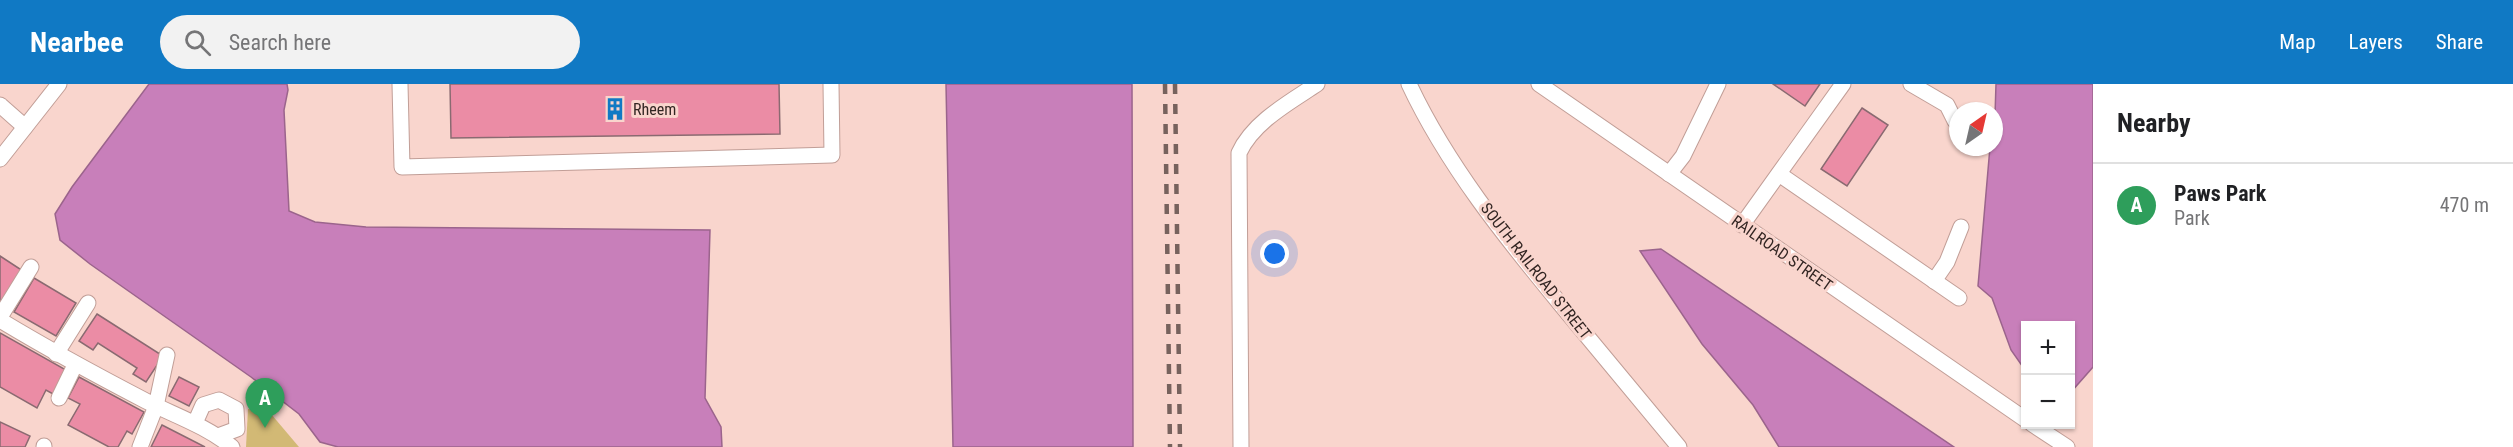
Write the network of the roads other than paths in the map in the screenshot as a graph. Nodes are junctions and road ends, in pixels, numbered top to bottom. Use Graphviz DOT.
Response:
graph roads {
  1 [pos="59,84"];
  2 [pos="400,84"];
  3 [pos="831,84"];
  4 [pos="1317,84"];
  5 [pos="1409,84"];
  6 [pos="1539,84"];
  7 [pos="1718,84"];
  8 [pos="1843,84"];
  9 [pos="1911,84"];
  10 [pos="0,105"];
  11 [pos="1949,109"];
  12 [pos="25,127"];
  13 [pos="0,159"];
  14 [pos="1669,174"];
  15 [pos="1779,174"];
  16 [pos="1742,225"];
  17 [pos="1961,227"];
  18 [pos="31,267"];
  19 [pos="1934,281"];
  20 [pos="1959,298"];
  21 [pos="88,303"];
  22 [pos="0,318"];
  23 [pos="56,354"];
  24 [pos="167,355"];
  25 [pos="75,365"];
  26 [pos="59,398"];
  27 [pos="156,406"];
  28 [pos="2021,417"];
  29 [pos="195,423"];
  30 [pos="2040,429"];
  31 [pos="218,436"];
  32 [pos="140,447"];
  33 [pos="232,447"];
  34 [pos="1241,447"];
  35 [pos="1679,447"];
  36 [pos="2067,447"];
  1 -- 12 [label="street"];
  2 -- 3 [label="street"];
  4 -- 34 [label="street"];
  5 -- 35 [label="street, SOUTH RAILROAD STREET"];
  6 -- 14 [label="street, RAILROAD STREET"];
  7 -- 14 [label="street"];
  8 -- 15 [label="street"];
  9 -- 11 [label="street"];
  10 -- 12 [label="street"];
  12 -- 13 [label="street"];
  14 -- 16 [label="street, RAILROAD STREET"];
  15 -- 16 [label="street"];
  15 -- 19 [label="street"];
  16 -- 28 [label="street, RAILROAD STREET"];
  17 -- 19 [label="street"];
  18 -- 22 [label="street"];
  19 -- 20 [label="street"];
  21 -- 23 [label="street"];
  22 -- 23 [label="street"];
  23 -- 25 [label="street"];
  24 -- 27 [label="street"];
  25 -- 26 [label="street"];
  25 -- 27 [label="street"];
  27 -- 29 [label="street"];
  27 -- 32 [label="street"];
  29 -- 31 [label="street"];
  29 -- 31 [label="street"];
  30 -- 36 [label="street"];
  31 -- 33 [label="street"];
}
